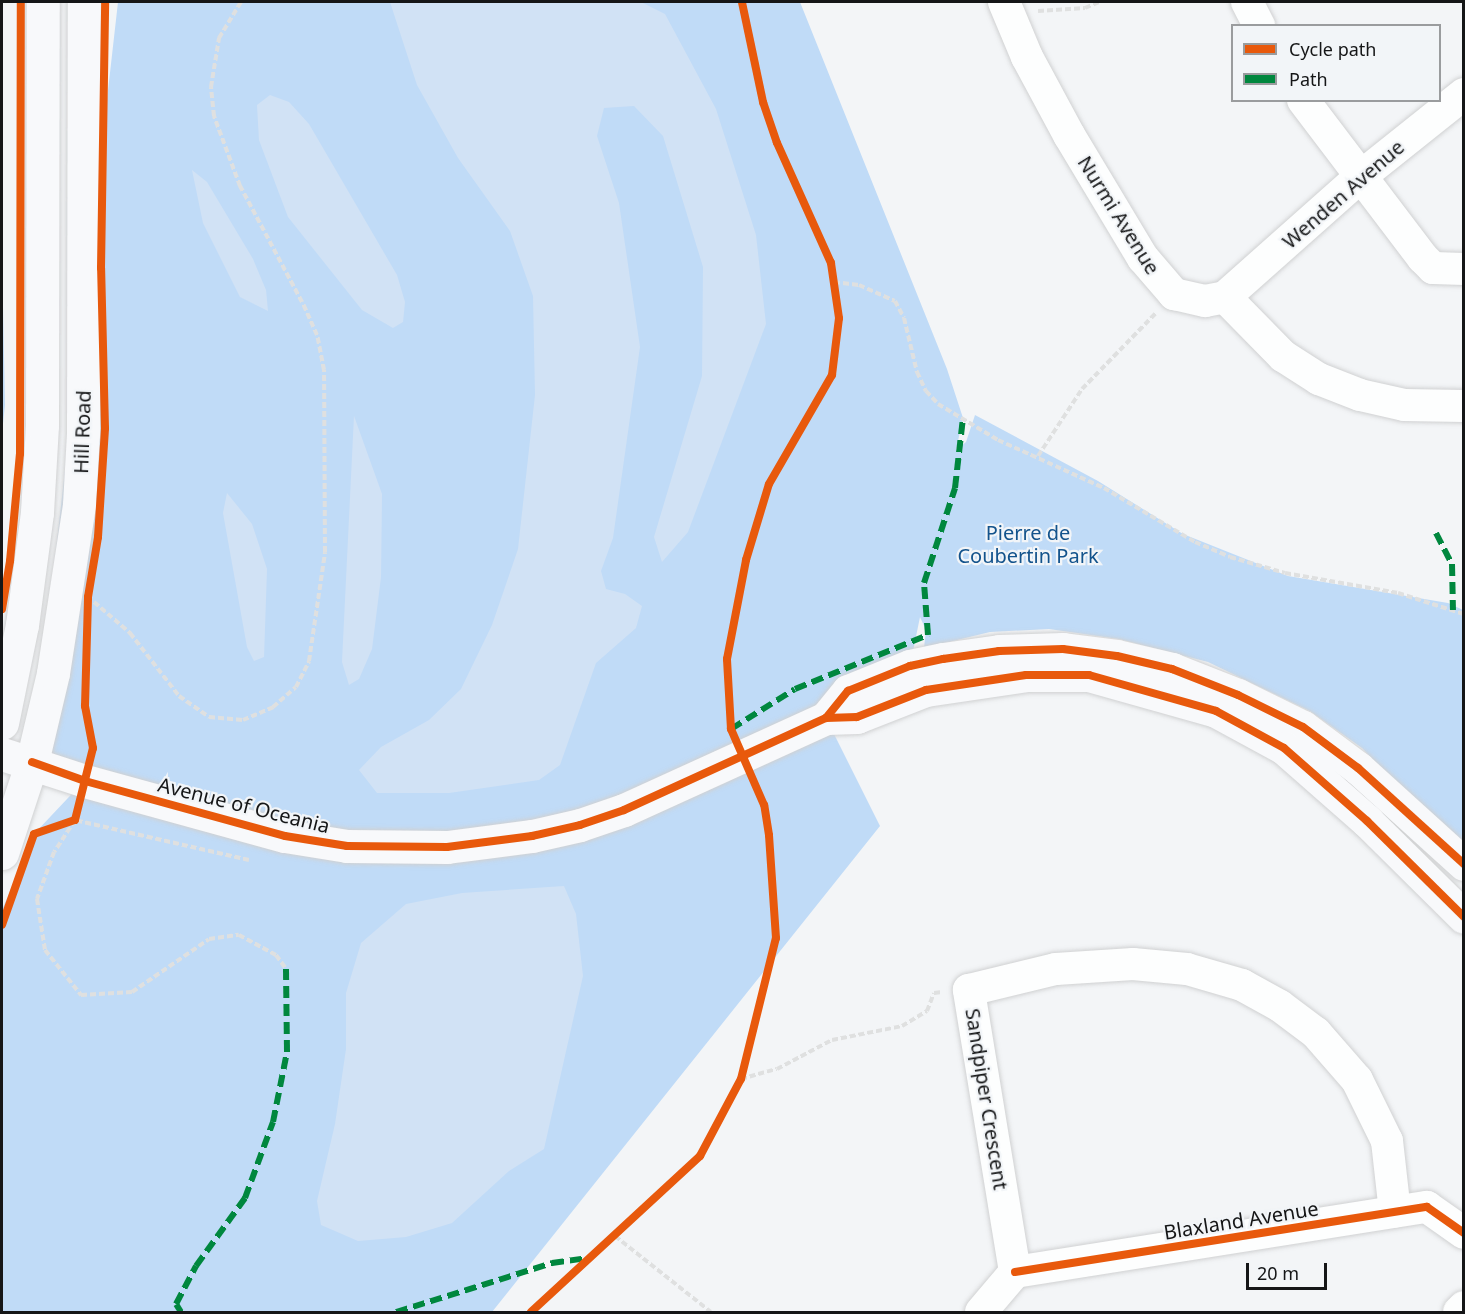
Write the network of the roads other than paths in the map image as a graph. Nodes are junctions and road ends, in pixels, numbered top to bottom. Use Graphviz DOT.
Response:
graph roads {
  1 [pos="43,2"];
  2 [pos="84,2"];
  3 [pos="1247,2"];
  4 [pos="1008,10"];
  5 [pos="1258,24"];
  6 [pos="1464,94"];
  7 [pos="1304,102"];
  8 [pos="1360,177"];
  9 [pos="1464,269"];
  10 [pos="1225,297"];
  11 [pos="1464,406"];
  12 [pos="825,718"];
  13 [pos="2,723"];
  14 [pos="17,758"];
  15 [pos="2,853"];
  16 [pos="1464,864"];
  17 [pos="1464,917"];
  18 [pos="1395,1212"];
  19 [pos="1464,1233"];
  20 [pos="1015,1272"];
  21 [pos="1464,1307"];
  22 [pos="981,1312"];
  23 [pos="1459,1312"];
  1 -- 13 [label="street, Hill Road"];
  2 -- 14 [label="street, Hill Road"];
  3 -- 5 [label="street"];
  4 -- 10 [label="street, Nurmi Avenue"];
  6 -- 8 [label="street, Wenden Avenue"];
  7 -- 8 [label="street"];
  8 -- 9 [label="street"];
  8 -- 10 [label="street, Wenden Avenue"];
  10 -- 11 [label="street"];
  12 -- 14 [label="street, Avenue of Oceania"];
  12 -- 16 [label="street, Avenue of Oceania"];
  12 -- 17 [label="street, Avenue of Oceania"];
  14 -- 15 [label="street, Hill Road"];
  18 -- 19 [label="street, Blaxland Avenue"];
  18 -- 20 [label="street, Blaxland Avenue"];
  18 -- 20 [label="street, Sandpiper Crescent"];
  20 -- 22 [label="street"];
  21 -- 23 [label="street"];
}
